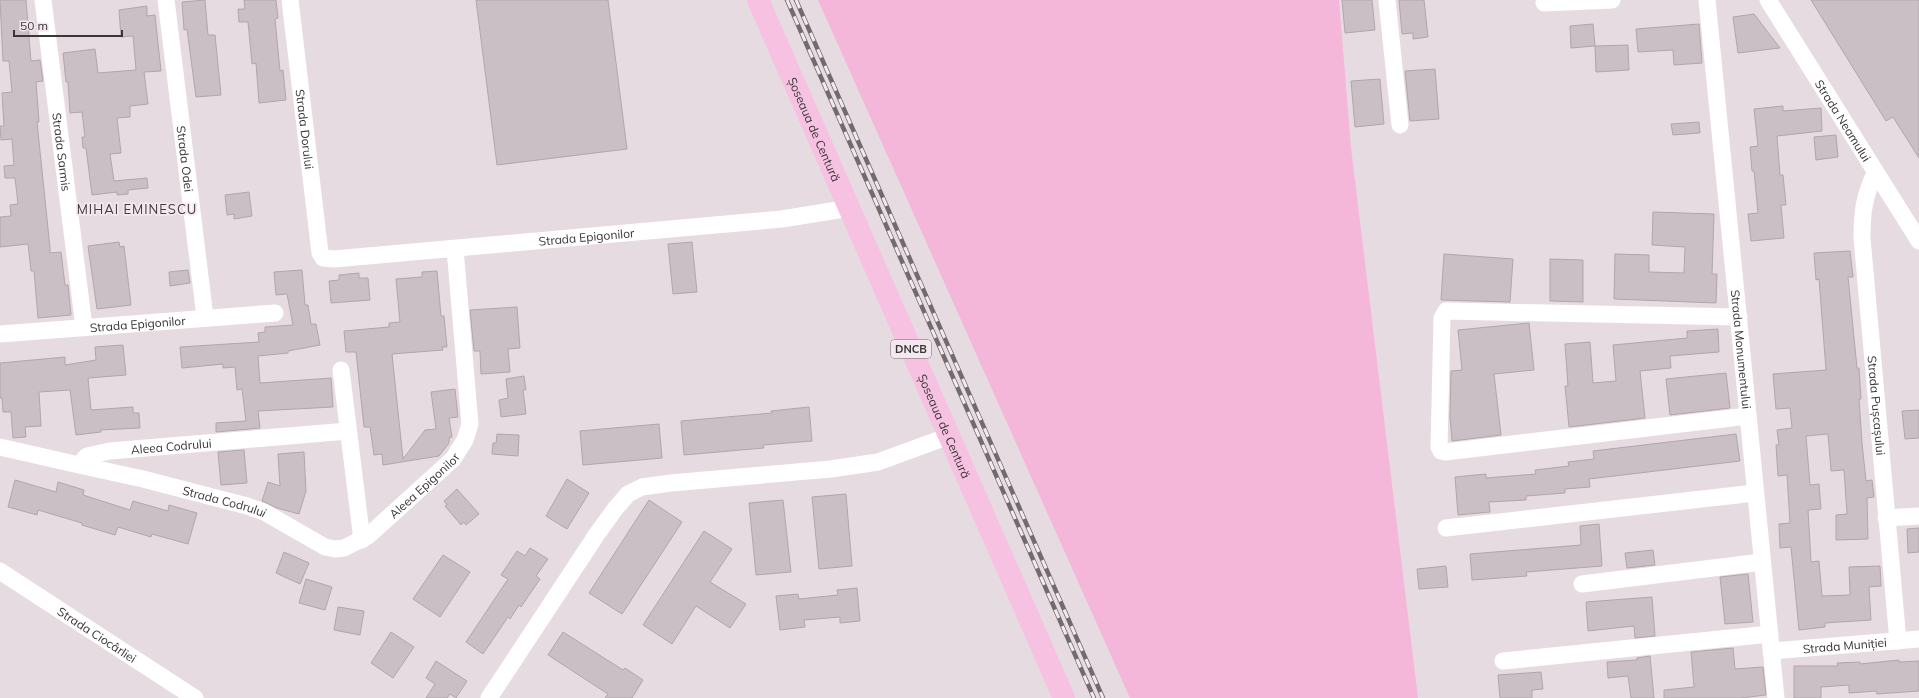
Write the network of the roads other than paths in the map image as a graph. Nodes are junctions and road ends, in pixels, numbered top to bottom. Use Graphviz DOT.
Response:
graph roads {
  1 [pos="44,0"];
  2 [pos="166,0"];
  3 [pos="290,0"];
  4 [pos="758,0"];
  5 [pos="1387,0"];
  6 [pos="1612,0"];
  7 [pos="1708,0"];
  8 [pos="1768,0"];
  9 [pos="1544,3"];
  10 [pos="1400,125"];
  11 [pos="1875,173"];
  12 [pos="850,208"];
  13 [pos="1919,241"];
  14 [pos="455,249"];
  15 [pos="323,258"];
  16 [pos="275,312"];
  17 [pos="205,317"];
  18 [pos="1739,317"];
  19 [pos="84,327"];
  20 [pos="0,334"];
  21 [pos="341,370"];
  22 [pos="1748,416"];
  23 [pos="348,431"];
  24 [pos="949,436"];
  25 [pos="0,447"];
  26 [pos="79,465"];
  27 [pos="1755,493"];
  28 [pos="1919,516"];
  29 [pos="1886,518"];
  30 [pos="1446,528"];
  31 [pos="362,540"];
  32 [pos="1762,562"];
  33 [pos="0,571"];
  34 [pos="1582,584"];
  35 [pos="1770,634"];
  36 [pos="1919,639"];
  37 [pos="1898,641"];
  38 [pos="1772,651"];
  39 [pos="1503,662"];
  40 [pos="195,698"];
  41 [pos="489,698"];
  42 [pos="1064,698"];
  43 [pos="1776,698"];
  1 -- 19 [label="street, Strada Sarmis"];
  2 -- 17 [label="street, Strada Odei"];
  3 -- 15 [label="street, Strada Dorului"];
  4 -- 12 [label="main road, Șoseaua de Centură / DNCB"];
  5 -- 10 [label="street"];
  6 -- 9 [label="street"];
  7 -- 18 [label="street, Strada Monumentului"];
  8 -- 11 [label="street, Strada Neamului"];
  11 -- 13 [label="street, Strada Neamului"];
  11 -- 29 [label="street, Strada Pușcașului"];
  12 -- 14 [label="street, Strada Epigonilor"];
  12 -- 24 [label="main road, Șoseaua de Centură / DNCB"];
  14 -- 15 [label="street, Strada Epigonilor"];
  14 -- 31 [label="street, Aleea Epigonilor"];
  16 -- 17 [label="street, Strada Epigonilor"];
  17 -- 19 [label="street, Strada Epigonilor"];
  18 -- 22 [label="street, Strada Monumentului"];
  18 -- 22 [label="street"];
  19 -- 20 [label="street, Strada Epigonilor"];
  21 -- 23 [label="street"];
  22 -- 27 [label="street, Strada Monumentului"];
  23 -- 26 [label="street, Aleea Codrului"];
  23 -- 31 [label="street"];
  24 -- 41 [label="street"];
  24 -- 42 [label="main road, Șoseaua de Centură / DNCB"];
  25 -- 26 [label="street"];
  26 -- 31 [label="street, Strada Codrului"];
  27 -- 30 [label="street"];
  27 -- 32 [label="street, Strada Monumentului"];
  28 -- 29 [label="street"];
  29 -- 37 [label="street, Strada Pușcașului"];
  32 -- 34 [label="street"];
  32 -- 35 [label="street, Strada Monumentului"];
  33 -- 40 [label="street, Strada Ciocârliei"];
  35 -- 38 [label="street, Strada Monumentului"];
  35 -- 39 [label="street"];
  36 -- 37 [label="street, Strada Muniției"];
  37 -- 38 [label="street, Strada Muniției"];
  38 -- 43 [label="street, Strada Monumentului"];
}
